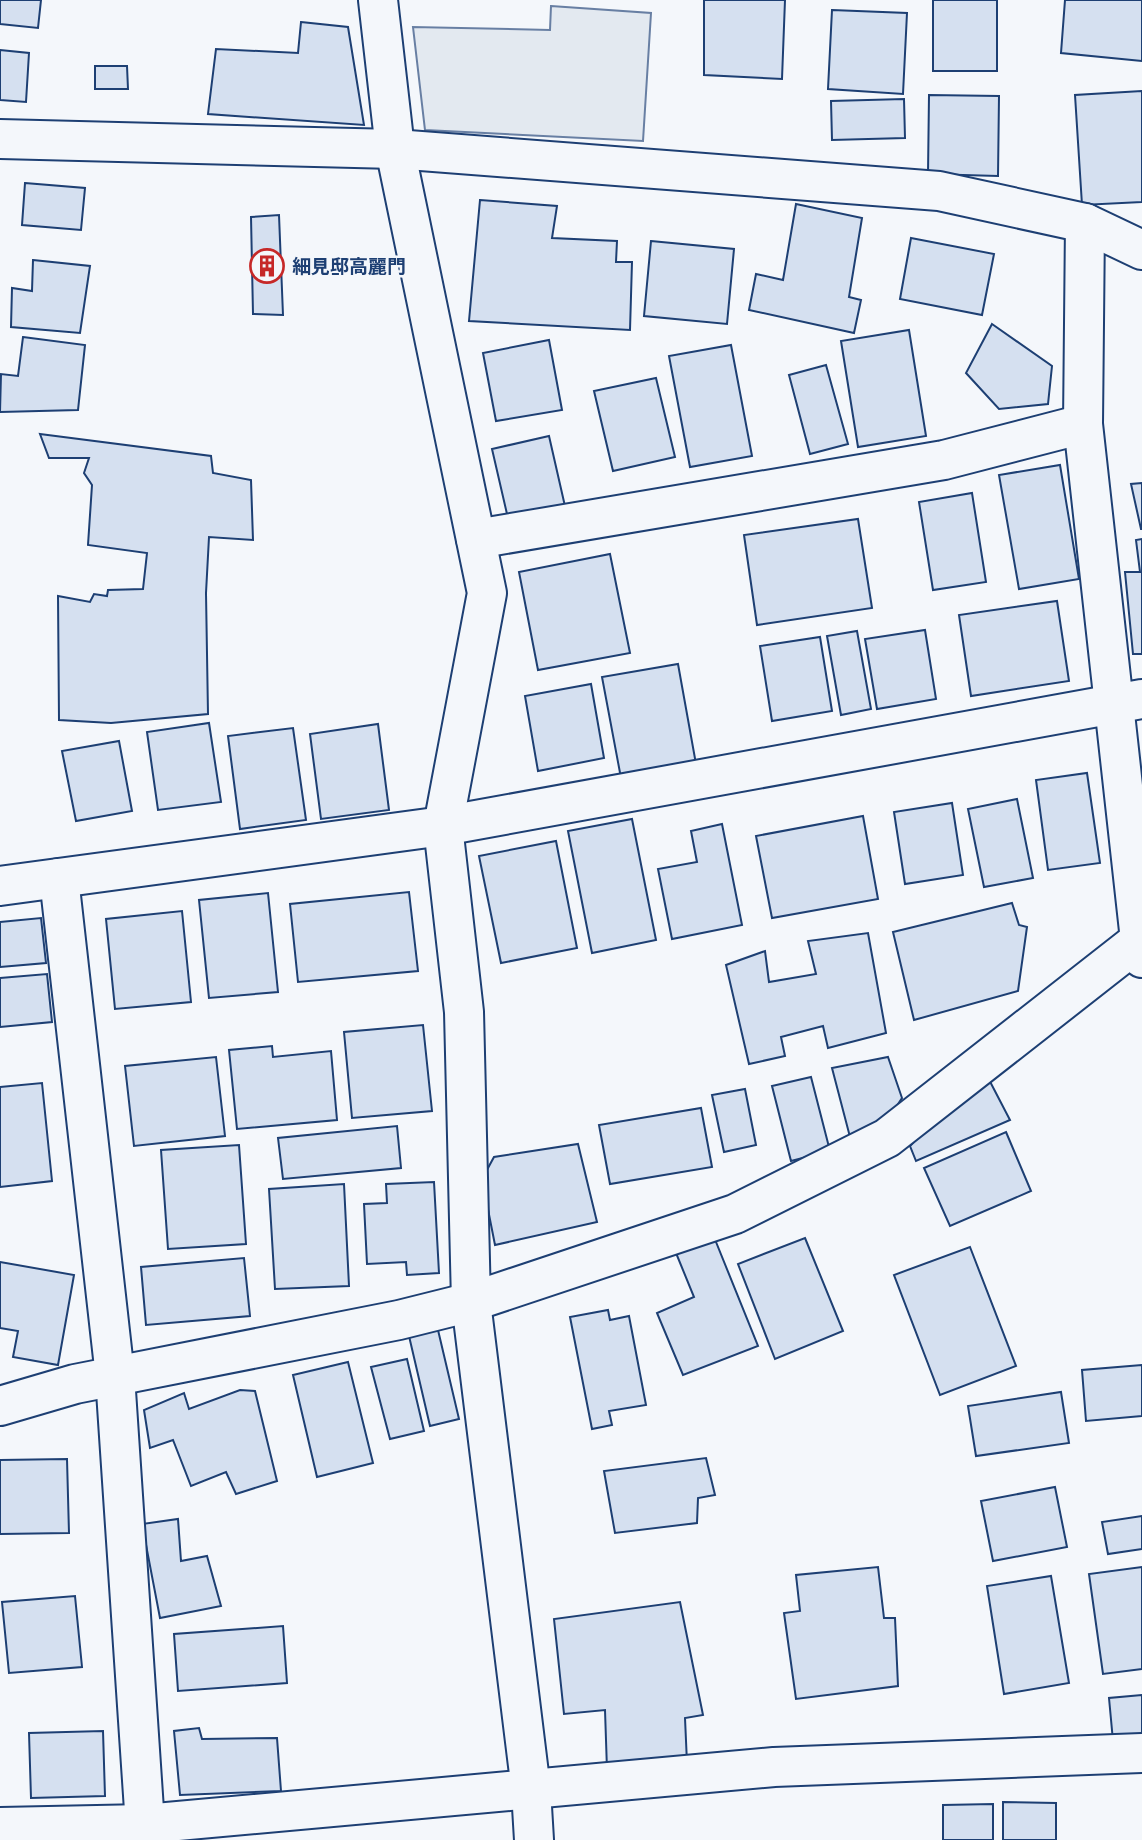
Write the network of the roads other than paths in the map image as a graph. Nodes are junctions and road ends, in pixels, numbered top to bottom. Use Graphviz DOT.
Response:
graph roads {
  1 [pos="378,0"];
  2 [pos="0,139"];
  3 [pos="395,149"];
  4 [pos="1085,223"];
  5 [pos="1142,250"];
  6 [pos="1083,424"];
  7 [pos="476,538"];
  8 [pos="1127,702"];
  9 [pos="443,826"];
  10 [pos="59,878"];
  11 [pos="0,886"];
  12 [pos="1141,949"];
  13 [pos="471,1302"];
  14 [pos="115,1376"];
  15 [pos="0,1406"];
  16 [pos="1142,1752"];
  17 [pos="531,1790"];
  18 [pos="0,1826"];
  19 [pos="145,1832"];
  20 [pos="534,1840"];
  1 -- 3 [label="street"];
  2 -- 3 [label="street"];
  3 -- 4 [label="street"];
  3 -- 7 [label="street"];
  4 -- 5 [label="street"];
  4 -- 6 [label="street"];
  6 -- 7 [label="street"];
  6 -- 8 [label="street"];
  7 -- 9 [label="street"];
  8 -- 9 [label="street"];
  8 -- 12 [label="street"];
  9 -- 10 [label="street"];
  9 -- 13 [label="street"];
  10 -- 11 [label="street"];
  10 -- 14 [label="street"];
  12 -- 13 [label="street"];
  13 -- 14 [label="street"];
  13 -- 17 [label="street"];
  14 -- 15 [label="street"];
  14 -- 19 [label="street"];
  16 -- 17 [label="street"];
  17 -- 19 [label="street"];
  17 -- 20 [label="street"];
  18 -- 19 [label="street"];
}
